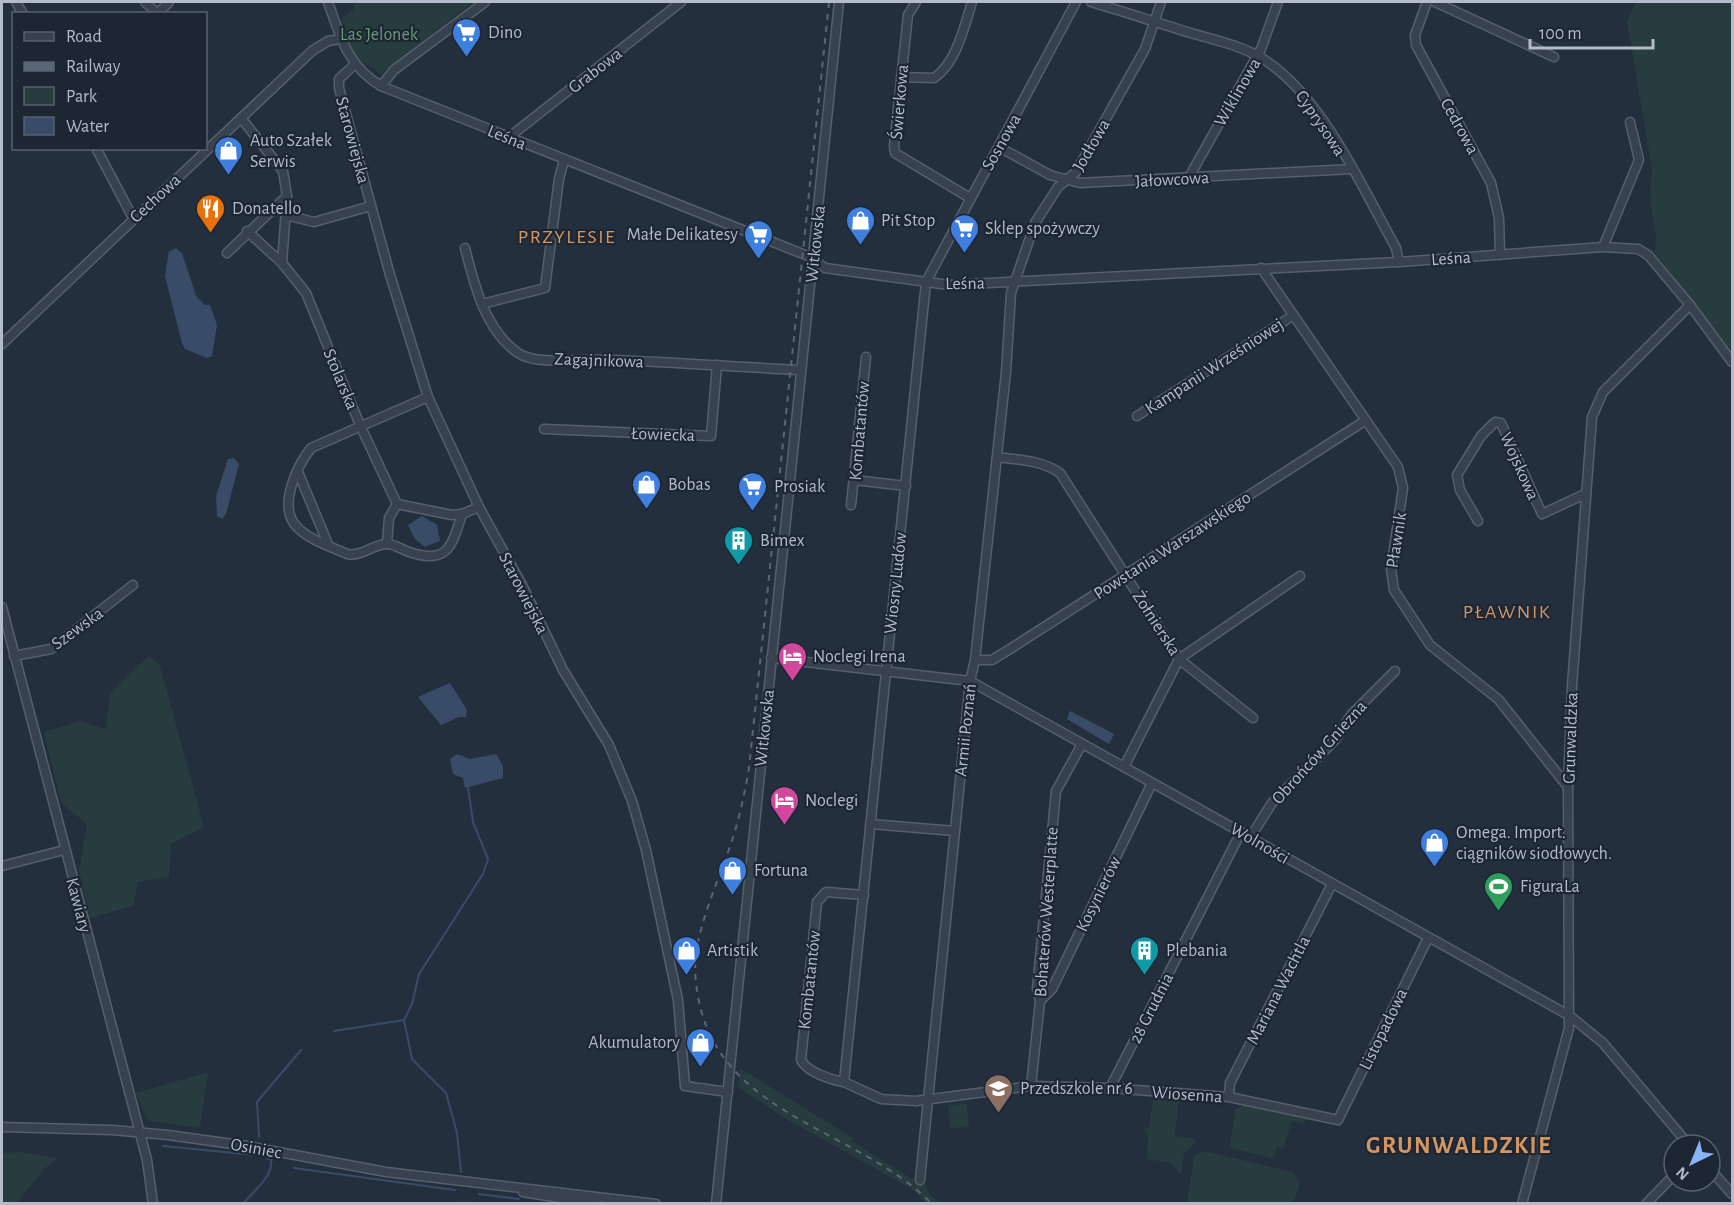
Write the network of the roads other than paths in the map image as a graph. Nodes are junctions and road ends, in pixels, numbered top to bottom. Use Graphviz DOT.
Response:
graph roads {
  1 [pos="328,2"];
  2 [pos="485,2"];
  3 [pos="681,2"];
  4 [pos="839,2"];
  5 [pos="916,2"];
  6 [pos="972,2"];
  7 [pos="1076,2"];
  8 [pos="1092,2"];
  9 [pos="1161,2"];
  10 [pos="1278,2"];
  11 [pos="1427,2"];
  12 [pos="1435,2"];
  13 [pos="1154,22"];
  14 [pos="341,39"];
  15 [pos="1257,56"];
  16 [pos="1554,57"];
  17 [pos="354,65"];
  18 [pos="900,77"];
  19 [pos="381,86"];
  20 [pos="241,118"];
  21 [pos="1630,122"];
  22 [pos="508,138"];
  23 [pos="999,147"];
  24 [pos="207,149"];
  25 [pos="97,150"];
  26 [pos="206,150"];
  27 [pos="564,159"];
  28 [pos="1352,169"];
  29 [pos="1188,178"];
  30 [pos="1068,181"];
  31 [pos="287,196"];
  32 [pos="970,198"];
  33 [pos="371,206"];
  34 [pos="286,215"];
  35 [pos="133,218"];
  36 [pos="247,231"];
  37 [pos="1603,247"];
  38 [pos="465,248"];
  39 [pos="227,253"];
  40 [pos="1500,255"];
  41 [pos="814,261"];
  42 [pos="282,262"];
  43 [pos="1399,262"];
  44 [pos="1261,268"];
  45 [pos="926,282"];
  46 [pos="1014,282"];
  47 [pos="482,304"];
  48 [pos="1690,305"];
  49 [pos="1292,316"];
  50 [pos="2,344"];
  51 [pos="866,357"];
  52 [pos="1732,362"];
  53 [pos="717,365"];
  54 [pos="801,370"];
  55 [pos="429,398"];
  56 [pos="1137,416"];
  57 [pos="1366,420"];
  58 [pos="360,425"];
  59 [pos="544,429"];
  60 [pos="996,457"];
  61 [pos="298,472"];
  62 [pos="854,480"];
  63 [pos="906,486"];
  64 [pos="1585,494"];
  65 [pos="397,504"];
  66 [pos="851,505"];
  67 [pos="479,507"];
  68 [pos="462,514"];
  69 [pos="1478,521"];
  70 [pos="387,544"];
  71 [pos="328,545"];
  72 [pos="1126,574"];
  73 [pos="1300,576"];
  74 [pos="133,585"];
  75 [pos="2,607"];
  76 [pos="14,656"];
  77 [pos="771,658"];
  78 [pos="1179,659"];
  79 [pos="975,660"];
  80 [pos="886,670"];
  81 [pos="1395,671"];
  82 [pos="970,681"];
  83 [pos="1253,718"];
  84 [pos="1082,744"];
  85 [pos="1124,767"];
  86 [pos="1152,783"];
  87 [pos="1568,787"];
  88 [pos="870,824"];
  89 [pos="955,831"];
  90 [pos="1241,832"];
  91 [pos="1250,838"];
  92 [pos="64,850"];
  93 [pos="2,866"];
  94 [pos="1332,884"];
  95 [pos="864,895"];
  96 [pos="1428,938"];
  97 [pos="1040,1001"];
  98 [pos="1570,1016"];
  99 [pos="844,1082"];
  100 [pos="1031,1086"];
  101 [pos="1110,1088"];
  102 [pos="728,1092"];
  103 [pos="1229,1097"];
  104 [pos="927,1099"];
  105 [pos="1338,1120"];
  106 [pos="2,1127"];
  107 [pos="139,1131"];
  108 [pos="1679,1133"];
  109 [pos="920,1180"];
  110 [pos="1722,1182"];
  111 [pos="1662,1187"];
  112 [pos="508,1188"];
  113 [pos="1732,1194"];
  114 [pos="153,1203"];
  115 [pos="596,1203"];
  116 [pos="656,1203"];
  117 [pos="716,1203"];
  118 [pos="1522,1203"];
  119 [pos="1646,1203"];
  1 -- 14 [label="street, Leśna"];
  2 -- 19 [label="street"];
  3 -- 22 [label="street, Grabowa"];
  4 -- 41 [label="street, Witkowska"];
  5 -- 18 [label="street, Świerkowa"];
  6 -- 18 [label="street"];
  7 -- 23 [label="street, Sosnowa"];
  8 -- 13 [label="street, Cyprysowa"];
  9 -- 13 [label="street, Jodłowa"];
  10 -- 15 [label="street, Wiklinowa"];
  11 -- 40 [label="street, Cedrowa"];
  12 -- 16 [label="street"];
  13 -- 15 [label="street, Cyprysowa"];
  13 -- 30 [label="street, Jodłowa"];
  14 -- 17 [label="street, Leśna"];
  14 -- 20 [label="street, Cechowa"];
  15 -- 28 [label="street, Cyprysowa"];
  15 -- 29 [label="street, Wiklinowa"];
  17 -- 19 [label="street, Leśna"];
  17 -- 33 [label="street, Starowiejska"];
  18 -- 32 [label="street, Świerkowa"];
  19 -- 22 [label="street, Leśna"];
  20 -- 24 [label="street, Cechowa"];
  20 -- 31 [label="street"];
  21 -- 37 [label="street"];
  22 -- 27 [label="street, Leśna"];
  23 -- 30 [label="street, Jałowcowa"];
  23 -- 32 [label="street, Sosnowa"];
  25 -- 35 [label="street"];
  26 -- 35 [label="street, Cechowa"];
  27 -- 41 [label="street, Leśna"];
  27 -- 47 [label="street"];
  28 -- 29 [label="street, Jałowcowa"];
  28 -- 43 [label="street, Cyprysowa"];
  29 -- 30 [label="street, Jałowcowa"];
  30 -- 46 [label="street, Jodłowa"];
  31 -- 34 [label="street"];
  31 -- 36 [label="street"];
  32 -- 45 [label="street, Sosnowa"];
  33 -- 34 [label="street"];
  33 -- 55 [label="street, Starowiejska"];
  34 -- 42 [label="street"];
  35 -- 50 [label="street, Cechowa"];
  36 -- 39 [label="street"];
  36 -- 42 [label="street, Stolarska"];
  37 -- 40 [label="street, Leśna"];
  37 -- 48 [label="street, Leśna"];
  38 -- 47 [label="street, Zagajnikowa"];
  40 -- 43 [label="street, Leśna"];
  41 -- 45 [label="street, Leśna"];
  41 -- 54 [label="street, Witkowska"];
  42 -- 58 [label="street, Stolarska"];
  43 -- 44 [label="street, Leśna"];
  44 -- 46 [label="street, Leśna"];
  44 -- 49 [label="street, Pławnik"];
  45 -- 46 [label="street, Leśna"];
  45 -- 63 [label="street, Wiosny Ludów"];
  46 -- 60 [label="street, Armii Poznań"];
  47 -- 53 [label="street, Zagajnikowa"];
  48 -- 52 [label="street"];
  48 -- 64 [label="street, Grunwaldzka"];
  49 -- 56 [label="street, Kampanii Wrześniowej"];
  49 -- 57 [label="street, Pławnik"];
  51 -- 62 [label="street, Kombatantów"];
  53 -- 54 [label="street, Zagajnikowa"];
  53 -- 59 [label="street, Łowiecka"];
  54 -- 77 [label="street, Witkowska"];
  55 -- 58 [label="street"];
  55 -- 67 [label="street, Starowiejska"];
  57 -- 72 [label="street, Powstania Warszawskiego"];
  57 -- 87 [label="street, Pławnik"];
  58 -- 61 [label="street"];
  58 -- 65 [label="street, Stolarska"];
  60 -- 72 [label="street, Żołnierska"];
  60 -- 79 [label="street, Armii Poznań"];
  61 -- 71 [label="street"];
  61 -- 71 [label="street"];
  62 -- 63 [label="street"];
  62 -- 66 [label="street, Kombatantów"];
  63 -- 80 [label="street, Wiosny Ludów"];
  64 -- 69 [label="street, Wojskowa"];
  64 -- 87 [label="street, Grunwaldzka"];
  65 -- 68 [label="street"];
  65 -- 70 [label="street"];
  67 -- 68 [label="street"];
  67 -- 102 [label="street, Starowiejska"];
  68 -- 70 [label="street"];
  70 -- 71 [label="street"];
  72 -- 78 [label="street, Żołnierska"];
  72 -- 79 [label="street, Powstania Warszawskiego"];
  73 -- 78 [label="street"];
  74 -- 76 [label="street, Szewska"];
  75 -- 76 [label="street, Kawiary"];
  76 -- 92 [label="street, Kawiary"];
  77 -- 80 [label="street, Wolności"];
  77 -- 102 [label="street, Witkowska"];
  78 -- 83 [label="street, Żołnierska"];
  78 -- 85 [label="street"];
  79 -- 82 [label="street, Armii Poznań"];
  80 -- 82 [label="street, Wolności"];
  80 -- 88 [label="street, Wiosny Ludów"];
  81 -- 91 [label="street, Obrońców Gniezna"];
  82 -- 84 [label="street, Wolności"];
  82 -- 89 [label="street, Armii Poznań"];
  84 -- 85 [label="street, Wolności"];
  84 -- 97 [label="street, Bohaterów Westerplatte"];
  85 -- 86 [label="street, Wolności"];
  86 -- 90 [label="street, Wolności"];
  86 -- 97 [label="street, Kosynierów"];
  87 -- 98 [label="street, Grunwaldzka"];
  88 -- 89 [label="street"];
  88 -- 95 [label="street, Wiosny Ludów"];
  89 -- 104 [label="street, Armii Poznań"];
  90 -- 91 [label="street, Wolności"];
  90 -- 101 [label="street, 28 Grudnia"];
  91 -- 94 [label="street, Wolności"];
  92 -- 93 [label="street"];
  92 -- 107 [label="street, Kawiary"];
  94 -- 96 [label="street, Wolności"];
  94 -- 103 [label="street, Mariana Wachtla"];
  95 -- 99 [label="street, Wiosny Ludów"];
  95 -- 99 [label="street, Kombatantów"];
  96 -- 98 [label="street, Wolności"];
  96 -- 105 [label="street, Listopadowa"];
  97 -- 100 [label="street, Bohaterów Westerplatte"];
  98 -- 108 [label="street, Wolności"];
  98 -- 118 [label="street, Grunwaldzka"];
  99 -- 104 [label="street"];
  100 -- 101 [label="street, Wiosenna"];
  100 -- 104 [label="street, Wiosenna"];
  101 -- 103 [label="street, Wiosenna"];
  102 -- 117 [label="street, Witkowska"];
  103 -- 105 [label="street, Wiosenna"];
  104 -- 109 [label="street, Armii Poznań"];
  106 -- 107 [label="street, Osiniec"];
  107 -- 112 [label="street, Osiniec"];
  107 -- 114 [label="street, Kawiary"];
  110 -- 113 [label="street"];
  111 -- 119 [label="street"];
  112 -- 115 [label="street, Osiniec"];
  112 -- 116 [label="street, Osiniec"];
}
